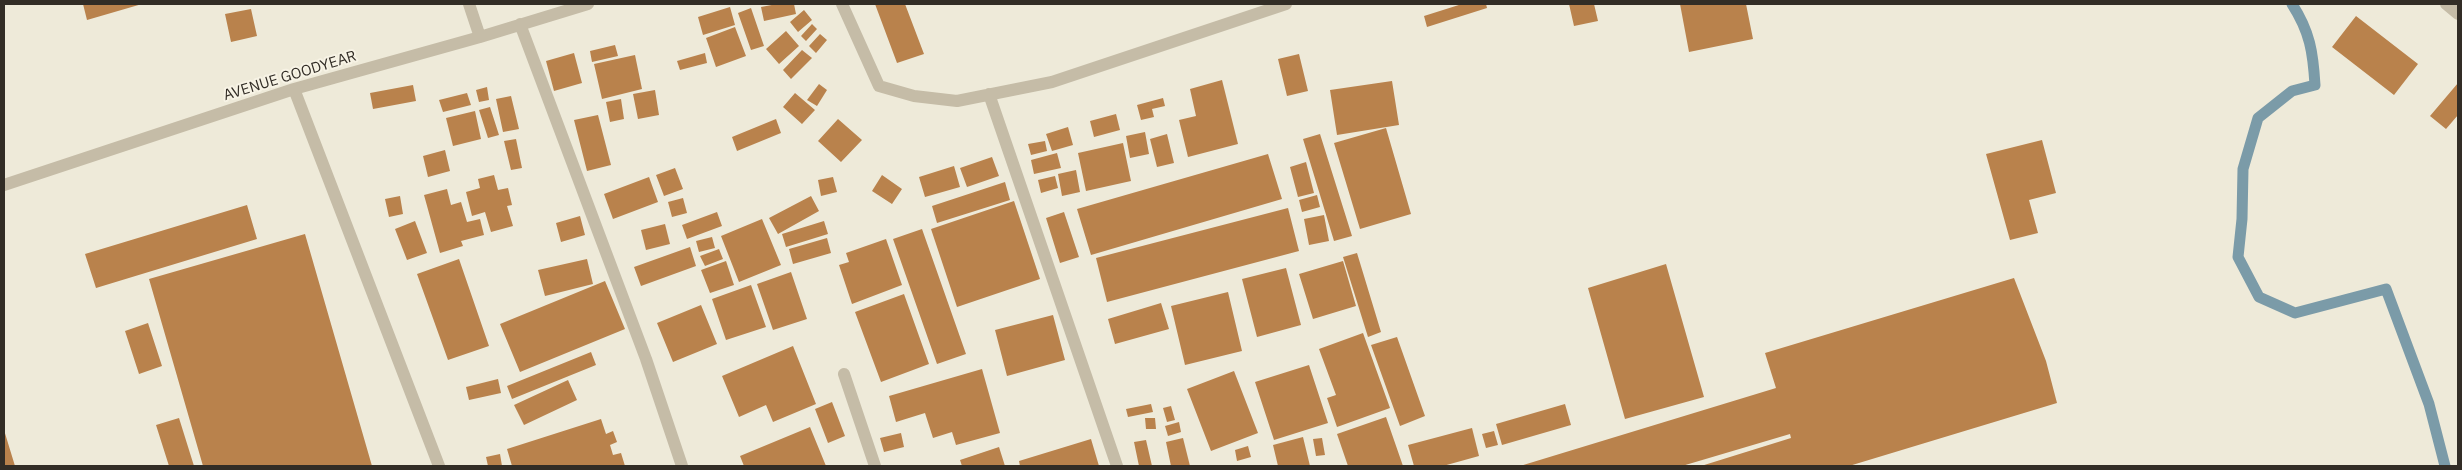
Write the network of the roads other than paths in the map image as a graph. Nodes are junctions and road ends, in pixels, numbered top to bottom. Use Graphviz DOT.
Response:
graph roads {
  1 [pos="469,4"];
  2 [pos="588,4"];
  3 [pos="842,4"];
  4 [pos="1286,4"];
  5 [pos="2446,4"];
  6 [pos="2458,14"];
  7 [pos="520,24"];
  8 [pos="480,38"];
  9 [pos="294,89"];
  10 [pos="989,94"];
  11 [pos="4,185"];
  12 [pos="844,374"];
  13 [pos="439,466"];
  14 [pos="682,466"];
  15 [pos="875,466"];
  16 [pos="1117,466"];
  1 -- 8 [label="street"];
  2 -- 7 [label="street, AVENUE GOODYEAR"];
  3 -- 10 [label="street"];
  4 -- 10 [label="street"];
  5 -- 6 [label="street"];
  7 -- 8 [label="street, AVENUE GOODYEAR"];
  7 -- 14 [label="street"];
  8 -- 9 [label="street, AVENUE GOODYEAR"];
  9 -- 11 [label="street, AVENUE GOODYEAR"];
  9 -- 13 [label="street"];
  10 -- 16 [label="street"];
  12 -- 15 [label="street"];
}
